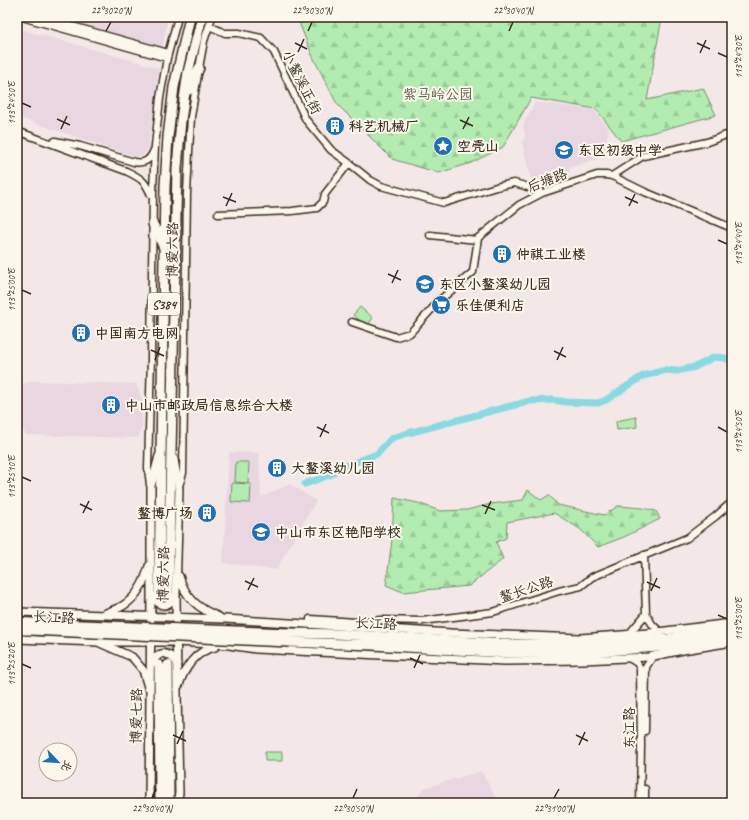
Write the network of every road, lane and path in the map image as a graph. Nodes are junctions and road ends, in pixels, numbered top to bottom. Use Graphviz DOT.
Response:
graph roads {
  1 [pos="22,17"];
  2 [pos="40,17"];
  3 [pos="178,17"];
  4 [pos="190,17"];
  5 [pos="202,17"];
  6 [pos="212,17"];
  7 [pos="209,26"];
  8 [pos="168,55"];
  9 [pos="199,68"];
  10 [pos="184,102"];
  11 [pos="17,127"];
  12 [pos="17,131"];
  13 [pos="732,133"];
  14 [pos="156,146"];
  15 [pos="349,163"];
  16 [pos="612,176"];
  17 [pos="542,192"];
  18 [pos="153,198"];
  19 [pos="218,214"];
  20 [pos="153,224"];
  21 [pos="732,228"];
  22 [pos="430,235"];
  23 [pos="478,240"];
  24 [pos="164,250"];
  25 [pos="352,322"];
  26 [pos="171,443"];
  27 [pos="162,446"];
  28 [pos="151,486"];
  29 [pos="179,489"];
  30 [pos="732,502"];
  31 [pos="644,555"];
  32 [pos="151,558"];
  33 [pos="177,567"];
  34 [pos="164,594"];
  35 [pos="17,612"];
  36 [pos="646,614"];
  37 [pos="102,615"];
  38 [pos="118,615"];
  39 [pos="151,616"];
  40 [pos="177,618"];
  41 [pos="225,619"];
  42 [pos="250,621"];
  43 [pos="17,622"];
  44 [pos="732,623"];
  45 [pos="310,624"];
  46 [pos="31,626"];
  47 [pos="732,628"];
  48 [pos="17,630"];
  49 [pos="151,630"];
  50 [pos="409,630"];
  51 [pos="660,632"];
  52 [pos="474,634"];
  53 [pos="629,634"];
  54 [pos="369,636"];
  55 [pos="732,636"];
  56 [pos="289,638"];
  57 [pos="17,639"];
  58 [pos="98,642"];
  59 [pos="115,642"];
  60 [pos="151,642"];
  61 [pos="177,642"];
  62 [pos="732,642"];
  63 [pos="342,644"];
  64 [pos="503,644"];
  65 [pos="229,645"];
  66 [pos="248,648"];
  67 [pos="497,653"];
  68 [pos="381,655"];
  69 [pos="652,656"];
  70 [pos="632,658"];
  71 [pos="452,659"];
  72 [pos="177,663"];
  73 [pos="159,665"];
  74 [pos="177,693"];
  75 [pos="150,694"];
  76 [pos="179,793"];
  77 [pos="149,803"];
  78 [pos="160,803"];
  79 [pos="169,803"];
  80 [pos="177,803"];
  81 [pos="182,803"];
  82 [pos="640,803"];
  83 [pos="644,803"];
  1 -- 8 [label="street"];
  2 -- 8 [label="street"];
  3 -- 8 [label="street, 博爱六路"];
  4 -- 24 [label="highway, 博爱六路 / S384"];
  5 -- 10 [label="highway, 博爱六路 / S384"];
  6 -- 7 [label="street, 博爱六路"];
  7 -- 9 [label="street, 博爱六路"];
  7 -- 15 [label="street, 小鳌溪正街"];
  8 -- 14 [label="street, 博爱六路"];
  9 -- 10 [label="highway"];
  9 -- 29 [label="street, 博爱六路"];
  10 -- 26 [label="highway, 博爱六路 / S384"];
  11 -- 14 [label="street"];
  12 -- 18 [label="street"];
  13 -- 16 [label="street"];
  14 -- 18 [label="street, 博爱六路"];
  15 -- 17 [label="street, 小鳌溪正街"];
  15 -- 19 [label="street"];
  16 -- 17 [label="street, 后塘路"];
  16 -- 21 [label="street, 后塘路"];
  17 -- 23 [label="street, 后塘路"];
  18 -- 20 [label="street, 博爱六路"];
  20 -- 24 [label="highway"];
  20 -- 28 [label="street, 博爱六路"];
  22 -- 23 [label="street"];
  23 -- 25 [label="street"];
  24 -- 27 [label="highway, 博爱六路 / S384"];
  26 -- 29 [label="main road"];
  26 -- 34 [label="highway, 博爱六路 / S384"];
  27 -- 28 [label="main road"];
  27 -- 34 [label="highway, 博爱六路 / S384"];
  28 -- 32 [label="main road, 博爱六路"];
  29 -- 33 [label="main road, 博爱六路"];
  30 -- 31 [label="street, 鳌长公路"];
  31 -- 36 [label="street"];
  31 -- 45 [label="street, 鳌长公路"];
  32 -- 34 [label="main road, 博爱六路"];
  32 -- 37 [label="main road"];
  33 -- 34 [label="main road, 博爱六路"];
  33 -- 41 [label="main road"];
  34 -- 39 [label="main road, 博爱六路"];
  34 -- 40 [label="main road, 博爱六路"];
  35 -- 37 [label="main road, 长江路"];
  36 -- 51 [label="street"];
  36 -- 53 [label="street"];
  37 -- 38 [label="main road, 长江路"];
  38 -- 39 [label="main road, 长江路"];
  38 -- 59 [label="main road"];
  39 -- 40 [label="main road, 长江路"];
  39 -- 49 [label="main road, 博爱六路"];
  40 -- 41 [label="main road, 长江路"];
  40 -- 61 [label="main road, 博爱六路"];
  41 -- 42 [label="main road, 长江路"];
  42 -- 45 [label="main road, 长江路"];
  42 -- 66 [label="main road"];
  43 -- 46 [label="highway, 长江路"];
  44 -- 51 [label="main road, 长江路"];
  45 -- 50 [label="main road, 长江路"];
  46 -- 48 [label="highway, 长江路"];
  46 -- 56 [label="highway, 长江路, bridge"];
  47 -- 64 [label="highway, 长江路"];
  49 -- 60 [label="main road, 博爱七路"];
  50 -- 52 [label="main road, 长江路"];
  50 -- 54 [label="main road"];
  51 -- 53 [label="main road, 长江路"];
  52 -- 53 [label="main road, 长江路"];
  52 -- 64 [label="main road"];
  54 -- 56 [label="highway, 长江路"];
  54 -- 64 [label="highway, 长江路"];
  55 -- 67 [label="highway, 长江路"];
  56 -- 63 [label="highway, 长江路"];
  57 -- 58 [label="main road, 长江路"];
  58 -- 59 [label="main road, 长江路"];
  58 -- 75 [label="main road"];
  59 -- 60 [label="main road, 长江路"];
  60 -- 61 [label="main road, 长江路"];
  60 -- 73 [label="main road, 博爱七路"];
  61 -- 65 [label="main road, 长江路"];
  61 -- 72 [label="main road"];
  62 -- 69 [label="main road"];
  63 -- 67 [label="highway, 长江路"];
  63 -- 68 [label="main road"];
  65 -- 66 [label="main road, 长江路"];
  65 -- 74 [label="main road"];
  66 -- 68 [label="main road, 长江路"];
  67 -- 71 [label="main road, 长江路"];
  68 -- 71 [label="main road, 长江路"];
  69 -- 70 [label="main road, 长江路"];
  69 -- 83 [label="street, 东江路"];
  70 -- 71 [label="main road, 长江路"];
  70 -- 82 [label="street, 东江路"];
  72 -- 73 [label="main road"];
  72 -- 74 [label="main road"];
  73 -- 75 [label="main road, 博爱七路"];
  73 -- 78 [label="highway, 博爱七路"];
  73 -- 79 [label="highway, 博爱七路"];
  74 -- 76 [label="main road"];
  75 -- 77 [label="main road, 博爱七路"];
  76 -- 80 [label="main road"];
  76 -- 81 [label="street"];
}
